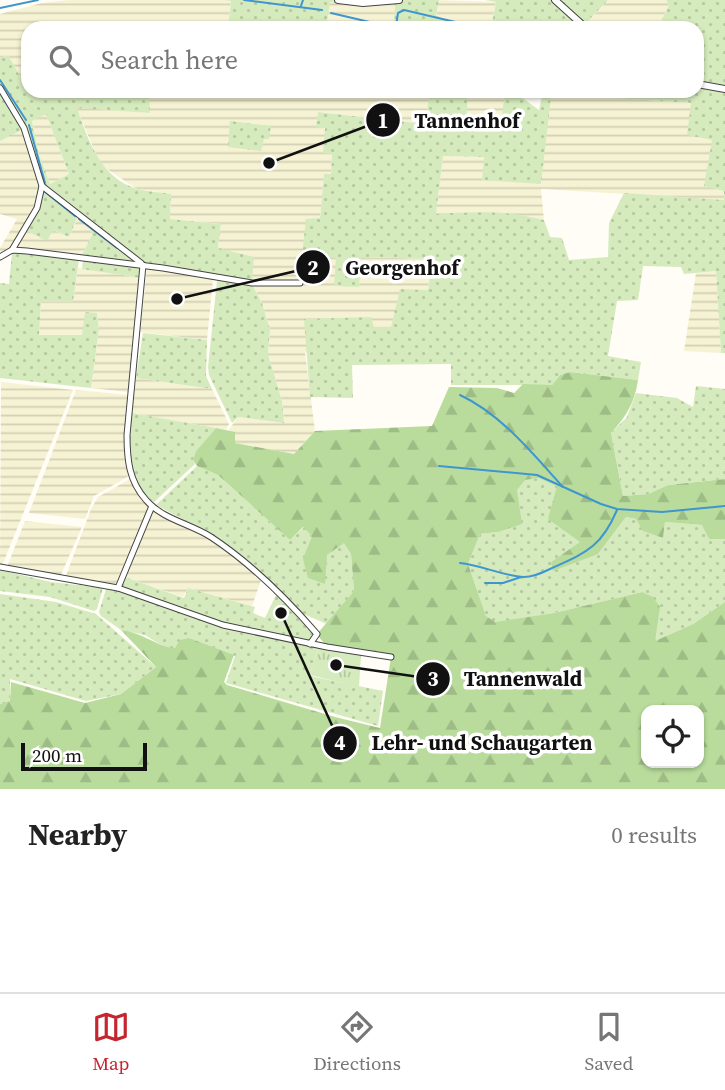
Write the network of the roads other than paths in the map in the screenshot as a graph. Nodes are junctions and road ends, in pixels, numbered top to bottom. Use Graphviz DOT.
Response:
graph roads {
  1 [pos="338,0"];
  2 [pos="399,0"];
  3 [pos="555,0"];
  4 [pos="578,21"];
  5 [pos="704,84"];
  6 [pos="0,88"];
  7 [pos="725,89"];
  8 [pos="42,186"];
  9 [pos="12,250"];
  10 [pos="0,257"];
  11 [pos="143,265"];
  12 [pos="300,284"];
  13 [pos="152,506"];
  14 [pos="0,568"];
  15 [pos="118,589"];
  16 [pos="310,643"];
  17 [pos="391,657"];
  1 -- 2 [label="street"];
  3 -- 4 [label="street"];
  5 -- 7 [label="street"];
  6 -- 8 [label="street"];
  8 -- 9 [label="street"];
  8 -- 11 [label="street"];
  9 -- 10 [label="street"];
  9 -- 11 [label="street"];
  11 -- 12 [label="street"];
  11 -- 13 [label="street"];
  13 -- 15 [label="street"];
  13 -- 16 [label="street"];
  14 -- 15 [label="street"];
  15 -- 16 [label="street"];
  16 -- 17 [label="street"];
}
